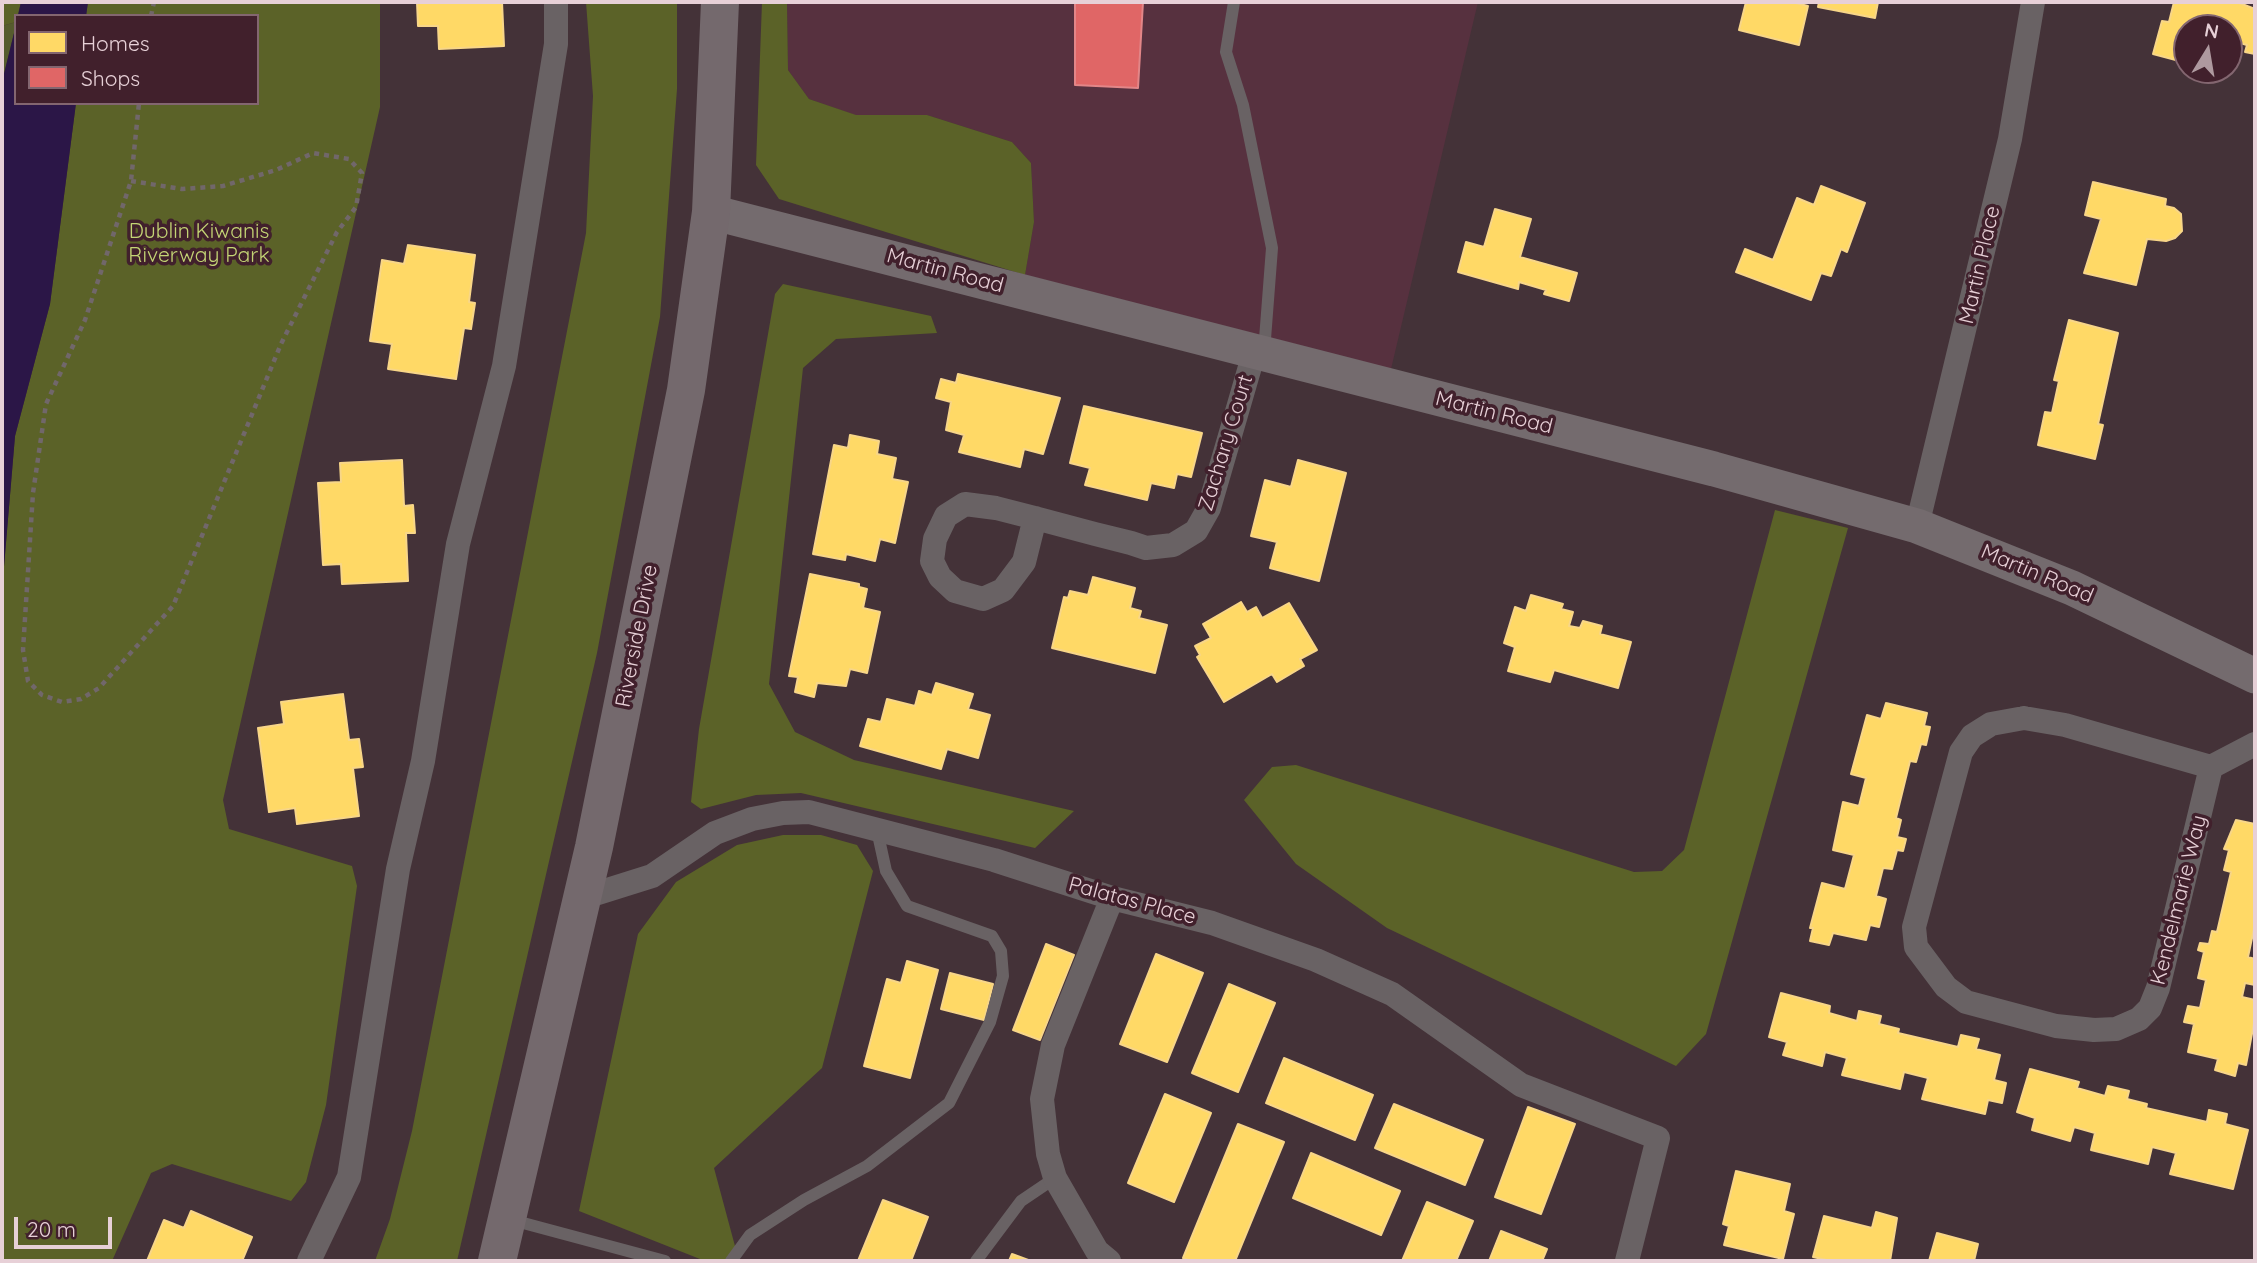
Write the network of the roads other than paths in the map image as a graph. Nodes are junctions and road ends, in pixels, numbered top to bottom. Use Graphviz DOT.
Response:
graph roads {
  1 [pos="556,2"];
  2 [pos="720,2"];
  3 [pos="1234,2"];
  4 [pos="2033,2"];
  5 [pos="711,212"];
  6 [pos="1259,354"];
  7 [pos="1035,518"];
  8 [pos="1917,526"];
  9 [pos="2255,676"];
  10 [pos="2255,744"];
  11 [pos="2211,767"];
  12 [pos="877,830"];
  13 [pos="582,898"];
  14 [pos="1112,898"];
  15 [pos="1055,1178"];
  16 [pos="509,1219"];
  17 [pos="309,1261"];
  18 [pos="497,1261"];
  19 [pos="665,1261"];
  20 [pos="731,1261"];
  21 [pos="976,1261"];
  22 [pos="1109,1261"];
  23 [pos="1627,1261"];
  1 -- 17 [label="street"];
  2 -- 5 [label="main road, Riverside Drive"];
  3 -- 6 [label="lane"];
  4 -- 8 [label="street, Martin Place"];
  5 -- 6 [label="street, Martin Road"];
  5 -- 13 [label="main road, Riverside Drive"];
  6 -- 7 [label="street, Zachary Court"];
  6 -- 8 [label="street, Martin Road"];
  7 -- 7 [label="street, Zachary Court"];
  8 -- 9 [label="street, Martin Road"];
  10 -- 11 [label="street"];
  11 -- 11 [label="street, Kendelmarie Way"];
  12 -- 13 [label="street, Palatas Place"];
  12 -- 14 [label="street, Palatas Place"];
  12 -- 20 [label="lane"];
  13 -- 16 [label="main road, Riverside Drive"];
  14 -- 15 [label="street"];
  14 -- 23 [label="street, Palatas Place"];
  15 -- 21 [label="lane"];
  15 -- 22 [label="street"];
  16 -- 18 [label="main road, Riverside Drive"];
  16 -- 19 [label="lane"];
}
